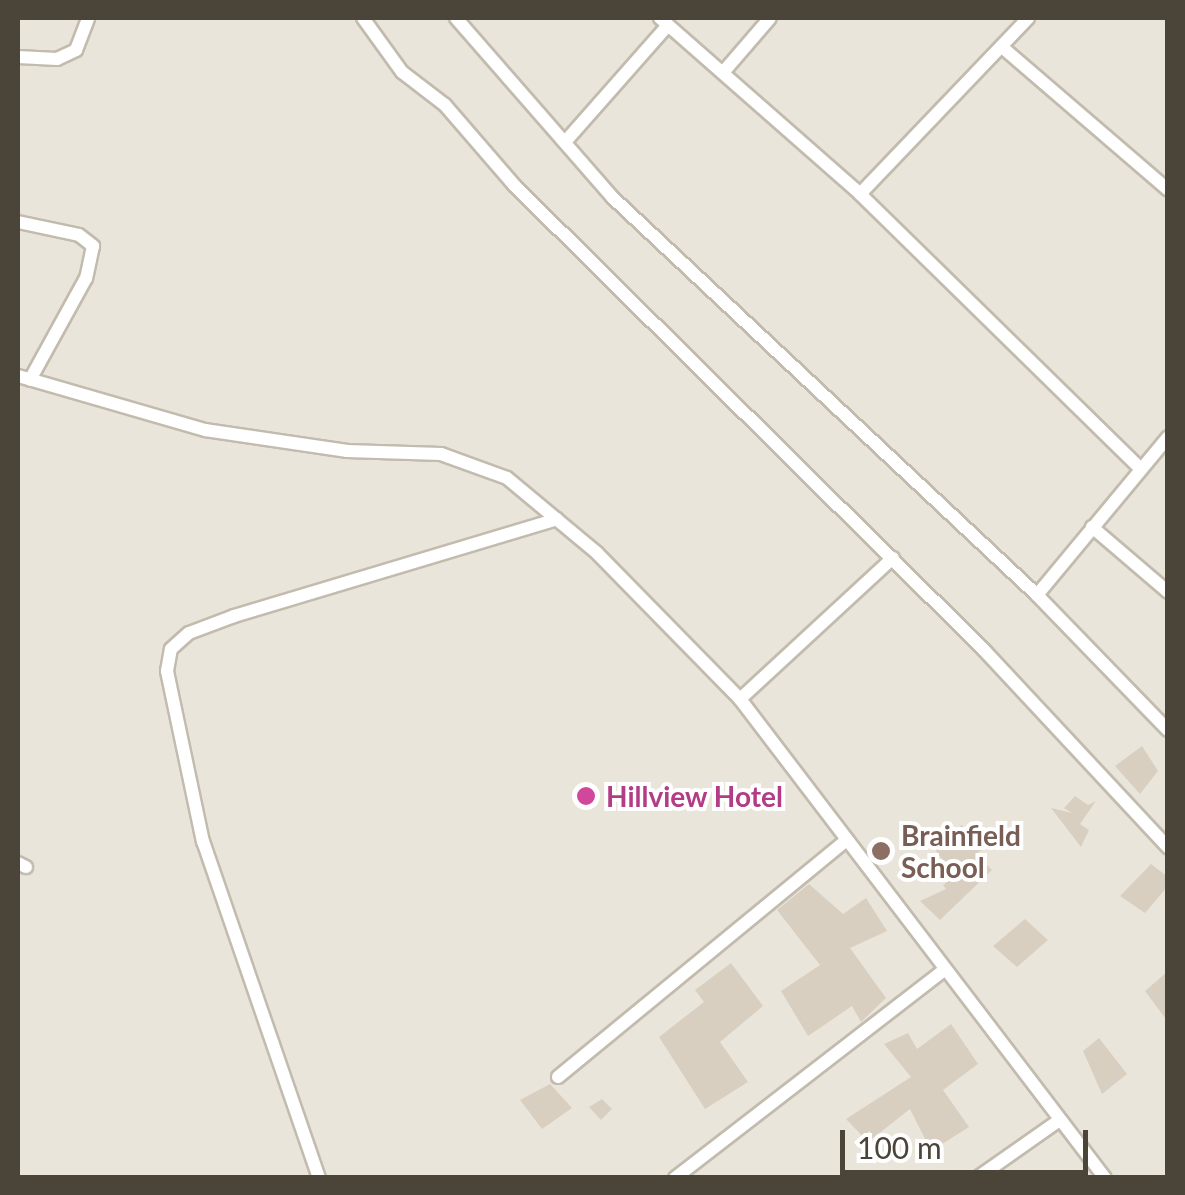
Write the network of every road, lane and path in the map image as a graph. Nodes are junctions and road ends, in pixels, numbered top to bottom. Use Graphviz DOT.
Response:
graph roads {
  1 [pos="88,18"];
  2 [pos="363,18"];
  3 [pos="456,18"];
  4 [pos="770,18"];
  5 [pos="1028,18"];
  6 [pos="664,21"];
  7 [pos="1002,47"];
  8 [pos="18,58"];
  9 [pos="726,69"];
  10 [pos="565,142"];
  11 [pos="1168,190"];
  12 [pos="860,194"];
  13 [pos="18,222"];
  14 [pos="24,378"];
  15 [pos="1168,438"];
  16 [pos="1138,466"];
  17 [pos="557,519"];
  18 [pos="1092,527"];
  19 [pos="893,558"];
  20 [pos="1168,592"];
  21 [pos="1038,595"];
  22 [pos="740,699"];
  23 [pos="1168,730"];
  24 [pos="846,840"];
  25 [pos="1168,847"];
  26 [pos="945,969"];
  27 [pos="558,1077"];
  28 [pos="1058,1122"];
  29 [pos="319,1178"];
  30 [pos="676,1178"];
  31 [pos="977,1178"];
  32 [pos="1105,1178"];
  1 -- 8 [label="street"];
  2 -- 19 [label="street"];
  3 -- 10 [label="street"];
  4 -- 9 [label="street"];
  5 -- 7 [label="street"];
  6 -- 9 [label="street"];
  6 -- 10 [label="street"];
  7 -- 11 [label="street"];
  7 -- 12 [label="street"];
  9 -- 12 [label="street"];
  10 -- 21 [label="street"];
  12 -- 16 [label="street"];
  13 -- 14 [label="street"];
  14 -- 17 [label="street"];
  15 -- 16 [label="street"];
  16 -- 18 [label="street"];
  17 -- 22 [label="street"];
  17 -- 29 [label="street"];
  18 -- 20 [label="street"];
  18 -- 21 [label="street"];
  19 -- 22 [label="street"];
  19 -- 25 [label="street"];
  21 -- 23 [label="street"];
  22 -- 24 [label="street"];
  24 -- 26 [label="street"];
  24 -- 27 [label="street"];
  26 -- 28 [label="street"];
  26 -- 30 [label="street"];
  28 -- 31 [label="street"];
  28 -- 32 [label="street"];
}
